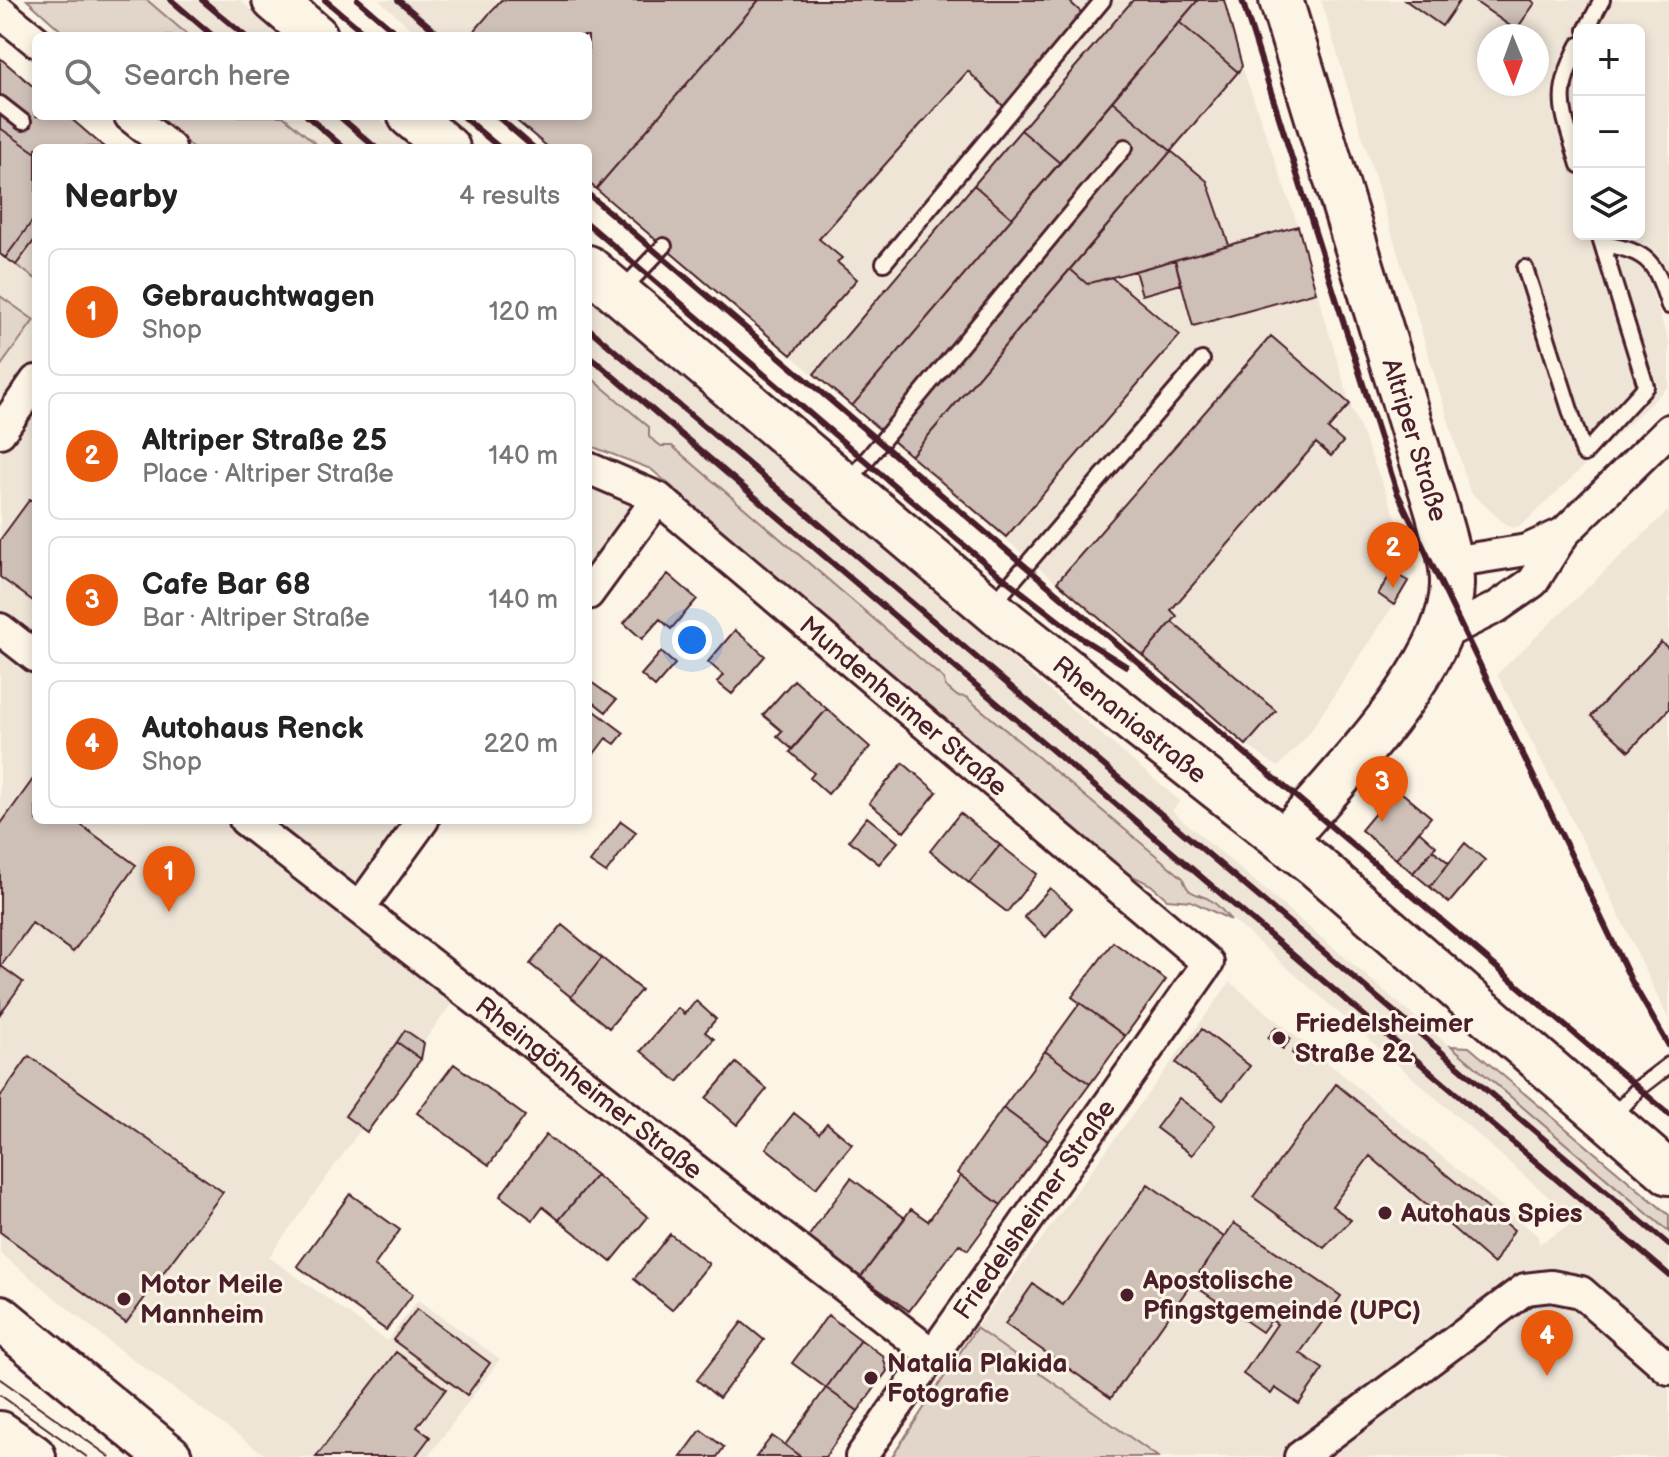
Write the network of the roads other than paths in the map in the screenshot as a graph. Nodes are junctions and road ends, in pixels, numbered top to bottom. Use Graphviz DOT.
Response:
graph roads {
  1 [pos="274,0"];
  2 [pos="1103,0"];
  3 [pos="1281,0"];
  4 [pos="1602,0"];
  5 [pos="0,12"];
  6 [pos="1589,24"];
  7 [pos="311,32"];
  8 [pos="32,38"];
  9 [pos="1573,57"];
  10 [pos="0,104"];
  11 [pos="135,120"];
  12 [pos="415,120"];
  13 [pos="23,122"];
  14 [pos="165,144"];
  15 [pos="443,144"];
  16 [pos="1573,145"];
  17 [pos="1125,147"];
  18 [pos="1601,240"];
  19 [pos="1604,240"];
  20 [pos="664,246"];
  21 [pos="884,263"];
  22 [pos="1525,268"];
  23 [pos="592,270"];
  24 [pos="619,294"];
  25 [pos="1669,306"];
  26 [pos="1202,360"];
  27 [pos="32,387"];
  28 [pos="1669,430"];
  29 [pos="0,432"];
  30 [pos="592,470"];
  31 [pos="846,486"];
  32 [pos="658,498"];
  33 [pos="1564,533"];
  34 [pos="1451,562"];
  35 [pos="592,589"];
  36 [pos="989,608"];
  37 [pos="0,629"];
  38 [pos="1443,634"];
  39 [pos="32,654"];
  40 [pos="250,824"];
  41 [pos="420,824"];
  42 [pos="1284,841"];
  43 [pos="360,907"];
  44 [pos="1208,963"];
  45 [pos="1669,1065"];
  46 [pos="1609,1121"];
  47 [pos="1669,1173"];
  48 [pos="0,1318"];
  49 [pos="932,1354"];
  50 [pos="1669,1369"];
  51 [pos="0,1434"];
  52 [pos="33,1457"];
  53 [pos="169,1457"];
  54 [pos="861,1457"];
  55 [pos="1300,1457"];
  1 -- 7 [label="street"];
  2 -- 21 [label="lane"];
  3 -- 34 [label="street, Altriper Straße"];
  4 -- 6 [label="lane"];
  5 -- 8 [label="street"];
  9 -- 16 [label="lane"];
  10 -- 13 [label="lane"];
  11 -- 14 [label="street"];
  12 -- 15 [label="street"];
  17 -- 31 [label="lane"];
  18 -- 22 [label="lane"];
  19 -- 25 [label="lane"];
  20 -- 24 [label="lane"];
  23 -- 24 [label="street, Rhenaniastraße"];
  24 -- 31 [label="street, Rhenaniastraße"];
  26 -- 36 [label="lane"];
  27 -- 29 [label="street"];
  28 -- 33 [label="street"];
  30 -- 32 [label="street, Mundenheimer Straße"];
  31 -- 36 [label="street, Rhenaniastraße"];
  32 -- 35 [label="street"];
  32 -- 44 [label="street, Mundenheimer Straße"];
  33 -- 34 [label="street"];
  33 -- 38 [label="street"];
  34 -- 38 [label="street, Altriper Straße"];
  36 -- 42 [label="street, Rhenaniastraße"];
  37 -- 39 [label="street"];
  38 -- 42 [label="street, Altriper Straße"];
  40 -- 43 [label="street, Rheingönheimer Straße"];
  41 -- 43 [label="street"];
  42 -- 46 [label="street, Rhenaniastraße"];
  43 -- 49 [label="street, Rheingönheimer Straße"];
  44 -- 49 [label="street, Friedelsheimer Straße"];
  45 -- 46 [label="lane"];
  46 -- 47 [label="street, Rhenaniastraße"];
  48 -- 53 [label="main road"];
  49 -- 54 [label="street, Friedelsheimer Straße"];
  50 -- 55 [label="street"];
  51 -- 52 [label="main road"];
}
